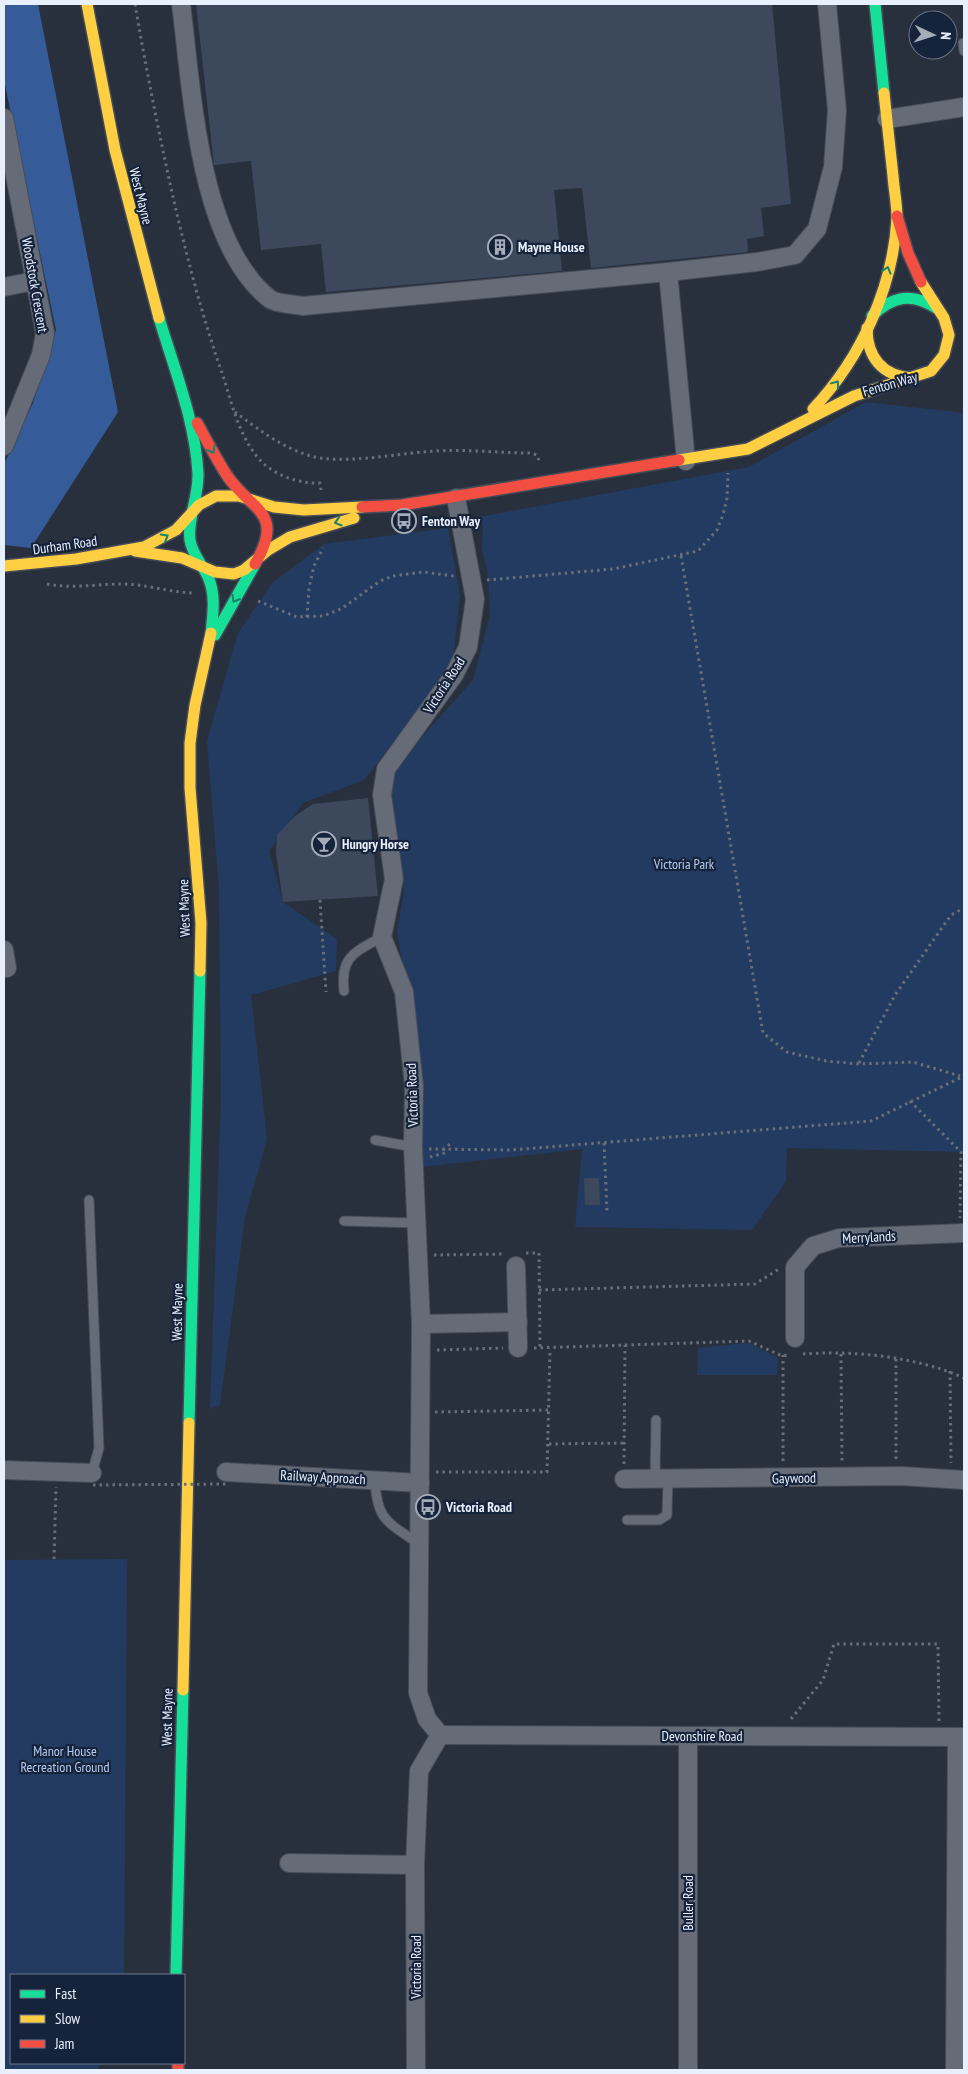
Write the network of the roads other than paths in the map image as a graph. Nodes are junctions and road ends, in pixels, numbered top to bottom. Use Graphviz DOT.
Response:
graph roads {
  1 [pos="87,4"];
  2 [pos="182,4"];
  3 [pos="827,4"];
  4 [pos="875,4"];
  5 [pos="964,107"];
  6 [pos="4,118"];
  7 [pos="887,118"];
  8 [pos="897,216"];
  9 [pos="668,272"];
  10 [pos="34,281"];
  11 [pos="4,287"];
  12 [pos="936,308"];
  13 [pos="872,316"];
  14 [pos="867,328"];
  15 [pos="917,377"];
  16 [pos="182,391"];
  17 [pos="802,420"];
  18 [pos="4,446"];
  19 [pos="686,461"];
  20 [pos="456,498"];
  21 [pos="252,501"];
  22 [pos="402,505"];
  23 [pos="194,512"];
  24 [pos="130,551"];
  25 [pos="259,557"];
  26 [pos="4,566"];
  27 [pos="204,566"];
  28 [pos="208,651"];
  29 [pos="382,937"];
  30 [pos="4,947"];
  31 [pos="7,968"];
  32 [pos="344,991"];
  33 [pos="375,1140"];
  34 [pos="414,1154"];
  35 [pos="89,1200"];
  36 [pos="344,1222"];
  37 [pos="416,1223"];
  38 [pos="962,1234"];
  39 [pos="516,1258"];
  40 [pos="518,1322"];
  41 [pos="421,1324"];
  42 [pos="518,1348"];
  43 [pos="796,1349"];
  44 [pos="656,1420"];
  45 [pos="4,1470"];
  46 [pos="226,1478"];
  47 [pos="420,1478"];
  48 [pos="92,1479"];
  49 [pos="624,1479"];
  50 [pos="662,1479"];
  51 [pos="958,1479"];
  52 [pos="375,1481"];
  53 [pos="627,1520"];
  54 [pos="419,1544"];
  55 [pos="440,1735"];
  56 [pos="688,1737"];
  57 [pos="961,1737"];
  58 [pos="289,1863"];
  59 [pos="416,1864"];
  60 [pos="176,1974"];
  61 [pos="416,2070"];
  62 [pos="688,2070"];
  63 [pos="955,2070"];
  1 -- 16 [label="main road, West Mayne"];
  2 -- 9 [label="street"];
  3 -- 9 [label="street"];
  4 -- 7 [label="main road, Fenton Way"];
  5 -- 7 [label="street"];
  6 -- 10 [label="street, Woodstock Crescent"];
  7 -- 8 [label="main road, Fenton Way"];
  8 -- 12 [label="main road, Fenton Way"];
  13 -- 8 [label="main road, Fenton Way, one-way"];
  9 -- 19 [label="street"];
  10 -- 11 [label="street"];
  10 -- 18 [label="street, Woodstock Crescent"];
  12 -- 13 [label="main road"];
  12 -- 15 [label="main road, Fenton Way"];
  13 -- 14 [label="main road, Fenton Way"];
  14 -- 15 [label="main road"];
  17 -- 14 [label="main road, Fenton Way, one-way"];
  15 -- 17 [label="main road, Fenton Way"];
  16 -- 21 [label="main road, West Mayne, one-way"];
  16 -- 23 [label="main road, West Mayne"];
  17 -- 19 [label="main road, Fenton Way"];
  19 -- 20 [label="main road, Fenton Way"];
  20 -- 22 [label="main road, Fenton Way"];
  20 -- 29 [label="street, Victoria Road"];
  21 -- 22 [label="main road, Fenton Way"];
  21 -- 23 [label="main road"];
  21 -- 25 [label="main road, West Mayne"];
  22 -- 25 [label="main road, Fenton Way, one-way"];
  24 -- 23 [label="main road, Durham Road, one-way"];
  23 -- 27 [label="main road, West Mayne"];
  24 -- 26 [label="main road, Durham Road"];
  24 -- 27 [label="main road, Durham Road"];
  25 -- 27 [label="main road"];
  25 -- 28 [label="main road, West Mayne, one-way"];
  27 -- 28 [label="main road, West Mayne"];
  28 -- 60 [label="main road, West Mayne"];
  29 -- 32 [label="lane"];
  29 -- 34 [label="street, Victoria Road"];
  30 -- 31 [label="street"];
  33 -- 34 [label="lane"];
  34 -- 37 [label="street, Victoria Road"];
  35 -- 48 [label="lane"];
  36 -- 37 [label="lane"];
  37 -- 41 [label="street, Victoria Road"];
  38 -- 43 [label="street, Merrylands"];
  39 -- 40 [label="street"];
  40 -- 41 [label="street"];
  40 -- 42 [label="street"];
  41 -- 47 [label="street, Victoria Road"];
  44 -- 50 [label="lane"];
  45 -- 48 [label="street"];
  46 -- 52 [label="street, Railway Approach"];
  47 -- 52 [label="street, Railway Approach"];
  47 -- 54 [label="street, Victoria Road"];
  49 -- 50 [label="street, Gaywood"];
  50 -- 51 [label="street, Gaywood"];
  50 -- 53 [label="lane"];
  52 -- 54 [label="lane"];
  54 -- 55 [label="street, Victoria Road"];
  55 -- 56 [label="street, Devonshire Road"];
  55 -- 59 [label="street, Victoria Road"];
  56 -- 57 [label="street, Devonshire Road"];
  56 -- 62 [label="street, Buller Road"];
  57 -- 63 [label="street"];
  58 -- 59 [label="street"];
  59 -- 61 [label="street, Victoria Road"];
}
